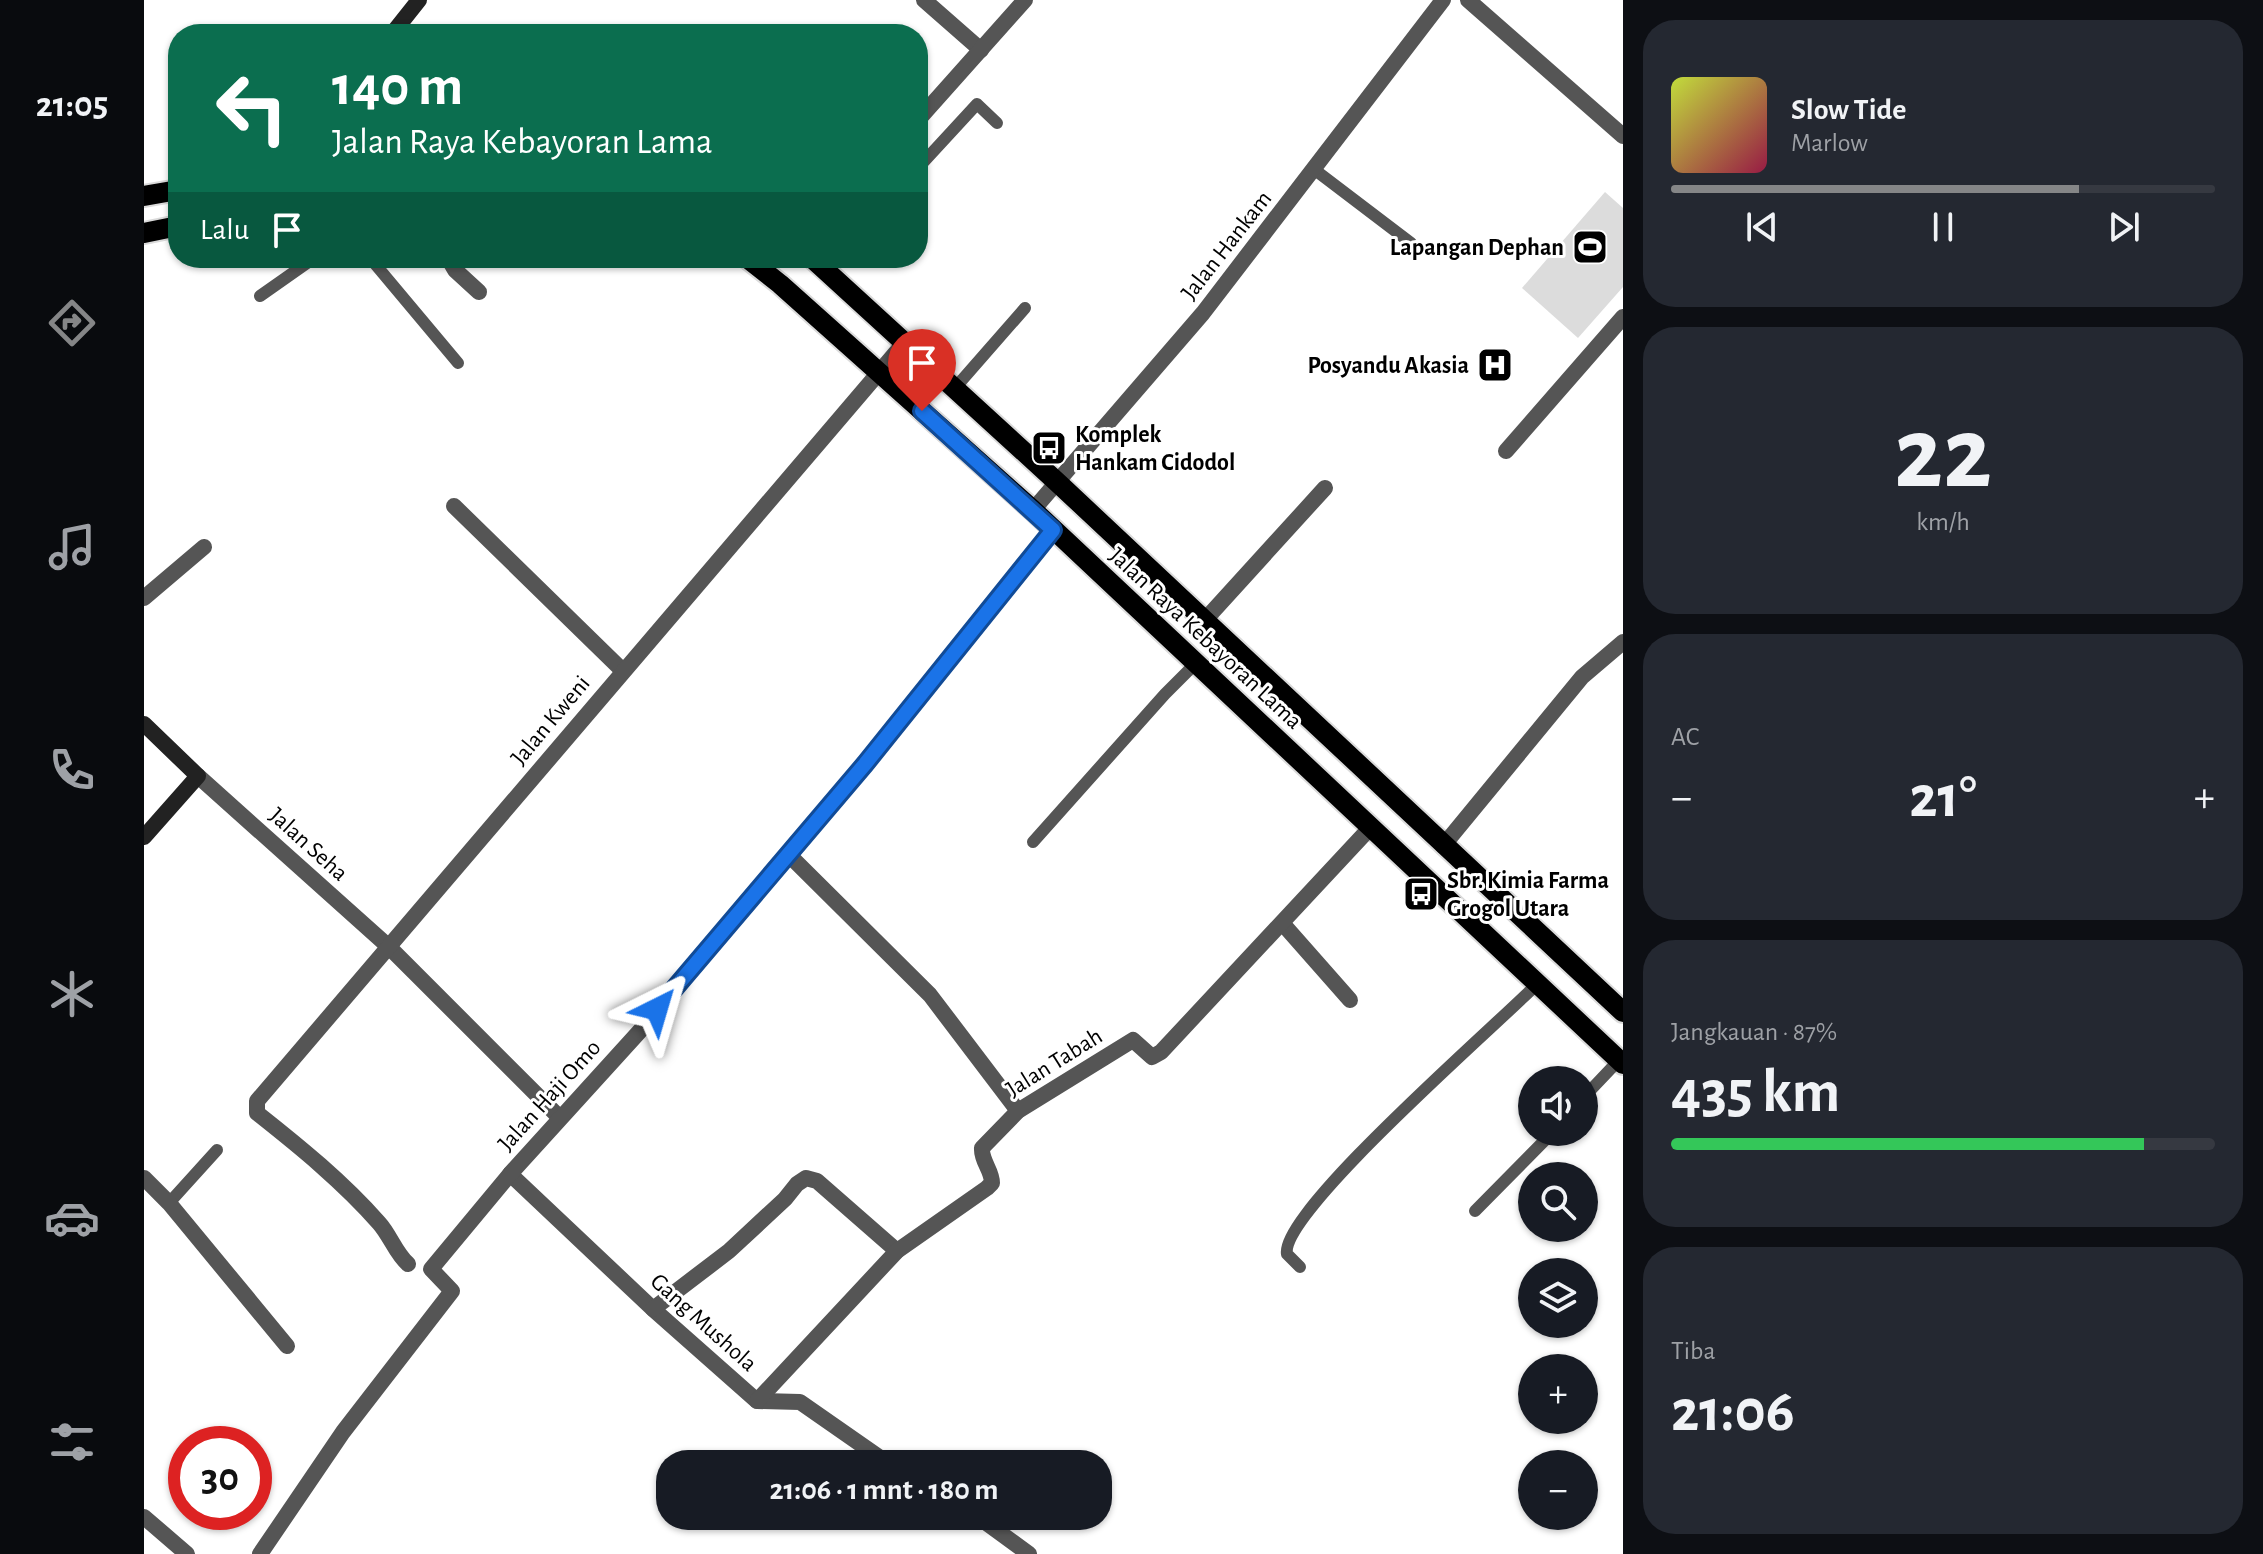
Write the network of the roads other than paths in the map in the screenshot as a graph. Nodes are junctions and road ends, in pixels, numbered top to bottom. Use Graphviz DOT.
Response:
graph roads {
  1 [pos="419,0"];
  2 [pos="924,0"];
  3 [pos="1025,0"];
  4 [pos="1443,0"];
  5 [pos="1468,0"];
  6 [pos="400,24"];
  7 [pos="981,50"];
  8 [pos="928,109"];
  9 [pos="997,123"];
  10 [pos="1623,136"];
  11 [pos="928,157"];
  12 [pos="1315,170"];
  13 [pos="168,192"];
  14 [pos="144,196"];
  15 [pos="168,228"];
  16 [pos="144,233"];
  17 [pos="1411,243"];
  18 [pos="300,268"];
  19 [pos="378,268"];
  20 [pos="454,268"];
  21 [pos="759,268"];
  22 [pos="830,268"];
  23 [pos="479,292"];
  24 [pos="260,296"];
  25 [pos="1025,308"];
  26 [pos="1623,317"];
  27 [pos="905,342"];
  28 [pos="458,363"];
  29 [pos="878,371"];
  30 [pos="955,388"];
  31 [pos="1506,451"];
  32 [pos="1057,482"];
  33 [pos="1325,488"];
  34 [pos="454,506"];
  35 [pos="1033,510"];
  36 [pos="1053,530"];
  37 [pos="204,547"];
  38 [pos="144,598"];
  39 [pos="1204,621"];
  40 [pos="1623,642"];
  41 [pos="1196,663"];
  42 [pos="623,671"];
  43 [pos="144,724"];
  44 [pos="198,776"];
  45 [pos="1370,828"];
  46 [pos="144,837"];
  47 [pos="1033,842"];
  48 [pos="1443,846"];
  49 [pos="788,854"];
  50 [pos="1495,893"];
  51 [pos="1469,921"];
  52 [pos="1283,924"];
  53 [pos="389,947"];
  54 [pos="1537,984"];
  55 [pos="1350,1000"];
  56 [pos="1623,1012"];
  57 [pos="1621,1062"];
  58 [pos="1598,1084"];
  59 [pos="1018,1111"];
  60 [pos="560,1118"];
  61 [pos="1539,1146"];
  62 [pos="217,1150"];
  63 [pos="510,1174"];
  64 [pos="144,1178"];
  65 [pos="169,1203"];
  66 [pos="1475,1211"];
  67 [pos="897,1251"];
  68 [pos="408,1264"];
  69 [pos="1300,1267"];
  70 [pos="653,1309"];
  71 [pos="287,1346"];
  72 [pos="757,1401"];
  73 [pos="869,1450"];
  74 [pos="144,1517"];
  75 [pos="996,1530"];
  76 [pos="187,1554"];
  77 [pos="260,1554"];
  78 [pos="1029,1554"];
  1 -- 6 [label="street"];
  2 -- 7 [label="street"];
  3 -- 7 [label="street"];
  4 -- 12 [label="street, Jalan Hankam"];
  5 -- 10 [label="street"];
  7 -- 8 [label="street"];
  9 -- 11 [label="lane"];
  12 -- 17 [label="lane"];
  12 -- 32 [label="street, Jalan Hankam"];
  13 -- 14 [label="main road"];
  15 -- 16 [label="main road"];
  18 -- 24 [label="lane"];
  19 -- 28 [label="lane"];
  20 -- 23 [label="street"];
  21 -- 29 [label="main road, Jalan Raya Kebayoran Lama"];
  22 -- 27 [label="main road, Jalan Raya Kebayoran Lama"];
  25 -- 30 [label="lane"];
  26 -- 31 [label="street"];
  27 -- 29 [label="street, Jalan Kweni"];
  27 -- 30 [label="main road, Jalan Raya Kebayoran Lama"];
  29 -- 35 [label="main road, Jalan Raya Kebayoran Lama"];
  29 -- 42 [label="street, Jalan Kweni"];
  30 -- 32 [label="main road, Jalan Raya Kebayoran Lama"];
  32 -- 35 [label="street, Jalan Hankam"];
  32 -- 39 [label="main road, Jalan Raya Kebayoran Lama"];
  33 -- 39 [label="street"];
  34 -- 42 [label="street"];
  35 -- 36 [label="main road, Jalan Raya Kebayoran Lama"];
  36 -- 41 [label="main road, Jalan Raya Kebayoran Lama"];
  36 -- 49 [label="street, Jalan Haji Omo"];
  37 -- 38 [label="street"];
  39 -- 48 [label="main road, Jalan Raya Kebayoran Lama"];
  40 -- 48 [label="street"];
  41 -- 45 [label="main road, Jalan Raya Kebayoran Lama"];
  41 -- 47 [label="lane"];
  42 -- 53 [label="street, Jalan Kweni"];
  43 -- 44 [label="street, Jalan Seha"];
  44 -- 46 [label="street"];
  44 -- 53 [label="street, Jalan Seha"];
  45 -- 51 [label="main road, Jalan Raya Kebayoran Lama"];
  45 -- 52 [label="street, Jalan Tabah"];
  48 -- 50 [label="main road, Jalan Raya Kebayoran Lama"];
  49 -- 59 [label="street"];
  49 -- 60 [label="street, Jalan Haji Omo"];
  50 -- 51 [label="main road"];
  50 -- 56 [label="main road, Jalan Raya Kebayoran Lama"];
  51 -- 54 [label="main road, Jalan Raya Kebayoran Lama"];
  52 -- 55 [label="street"];
  52 -- 59 [label="street, Jalan Tabah"];
  53 -- 60 [label="street"];
  53 -- 68 [label="street, Jalan Kweni"];
  54 -- 57 [label="main road, Jalan Raya Kebayoran Lama"];
  54 -- 69 [label="lane"];
  57 -- 58 [label="lane"];
  59 -- 67 [label="street, Jalan Tabah"];
  60 -- 63 [label="street, Jalan Haji Omo"];
  61 -- 66 [label="lane"];
  62 -- 65 [label="lane"];
  63 -- 70 [label="street, Gang Mushola"];
  63 -- 77 [label="street, Jalan Haji Omo"];
  64 -- 65 [label="street"];
  65 -- 71 [label="street"];
  67 -- 70 [label="street"];
  67 -- 72 [label="street, Jalan Tabah"];
  70 -- 72 [label="street, Gang Mushola"];
  72 -- 73 [label="street, Gang Mushola"];
  74 -- 76 [label="street"];
  75 -- 78 [label="street"];
}
